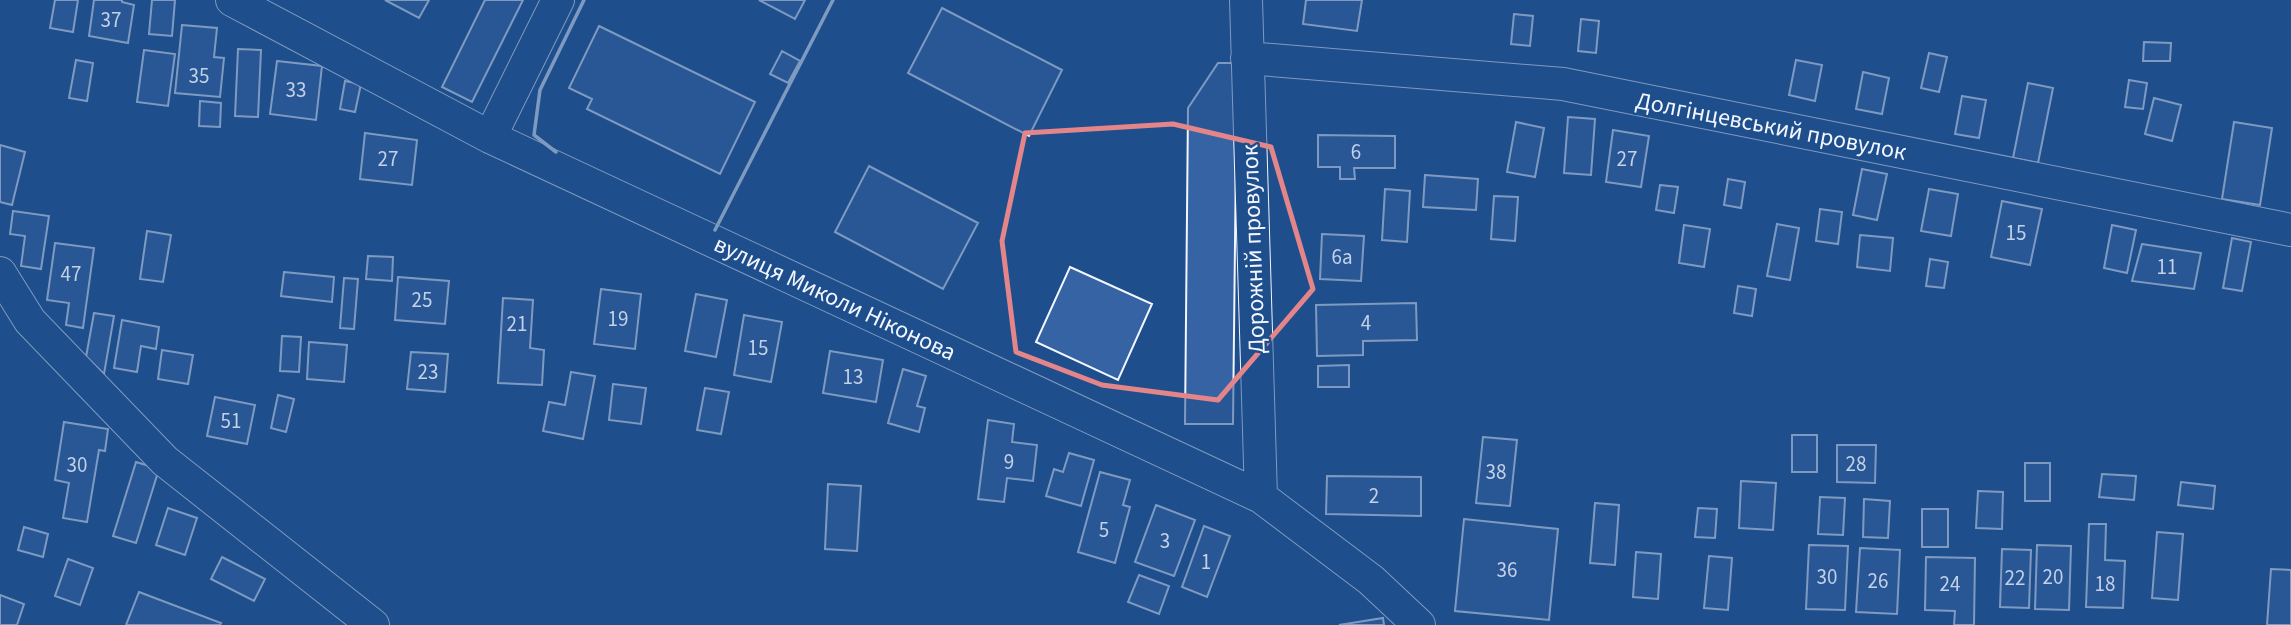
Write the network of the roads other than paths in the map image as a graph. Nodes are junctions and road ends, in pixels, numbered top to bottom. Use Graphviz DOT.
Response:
graph roads {
  1 [pos="232,0"];
  2 [pos="558,0"];
  3 [pos="1246,0"];
  4 [pos="1247,58"];
  5 [pos="490,137"];
  6 [pos="2291,230"];
  7 [pos="0,273"];
  8 [pos="1261,497"];
  9 [pos="373,625"];
  10 [pos="1419,625"];
  1 -- 5 [label="street, вулиця Миколи Ніконова"];
  2 -- 5 [label="street"];
  3 -- 4 [label="street, Дорожній провулок"];
  4 -- 6 [label="street, Долгінцевський провулок"];
  4 -- 8 [label="street, Дорожній провулок"];
  5 -- 8 [label="street, вулиця Миколи Ніконова"];
  7 -- 9 [label="street"];
  8 -- 10 [label="street, вулиця Миколи Ніконова"];
}
